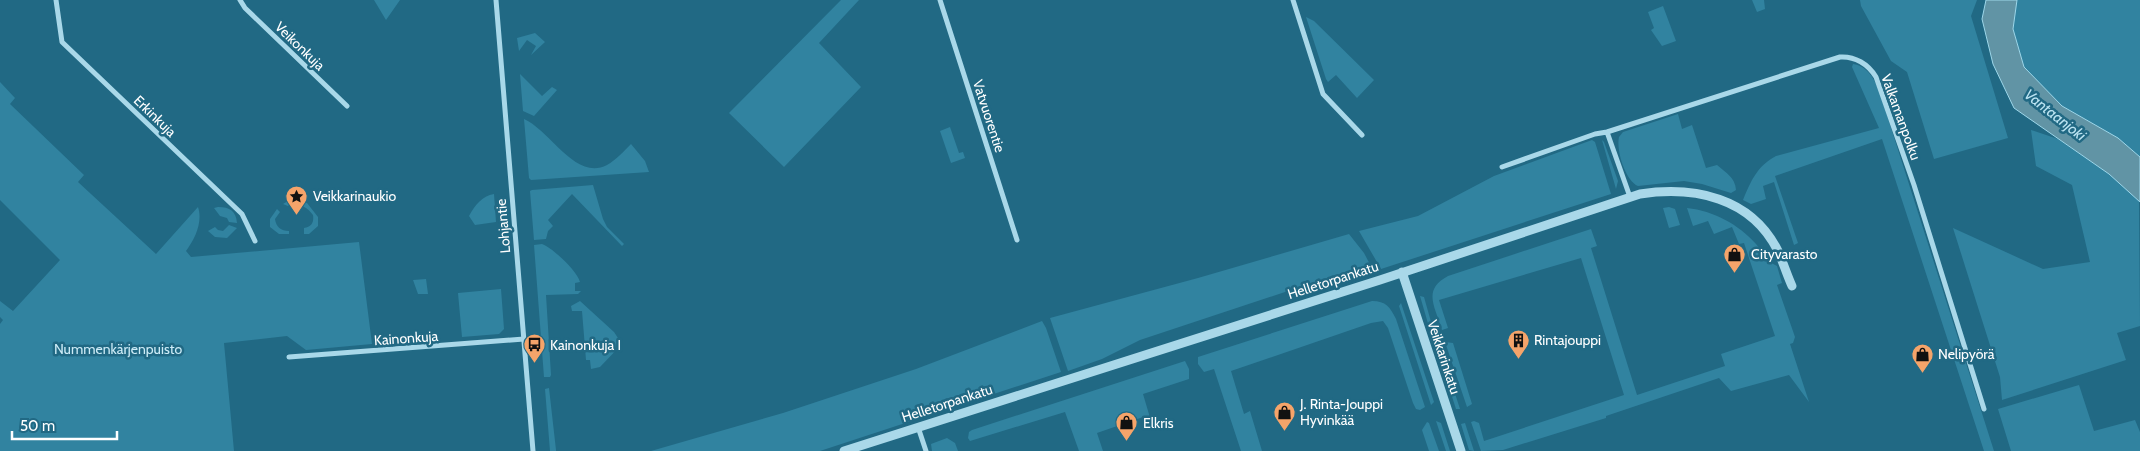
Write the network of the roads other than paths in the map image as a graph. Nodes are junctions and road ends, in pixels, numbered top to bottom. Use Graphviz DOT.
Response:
graph roads {
  1 [pos="56,0"];
  2 [pos="240,0"];
  3 [pos="496,0"];
  4 [pos="940,0"];
  5 [pos="1294,0"];
  6 [pos="347,106"];
  7 [pos="1607,132"];
  8 [pos="1362,135"];
  9 [pos="1502,167"];
  10 [pos="1630,197"];
  11 [pos="1017,240"];
  12 [pos="255,241"];
  13 [pos="1402,272"];
  14 [pos="1792,286"];
  15 [pos="524,339"];
  16 [pos="289,357"];
  17 [pos="1984,410"];
  18 [pos="918,427"];
  19 [pos="533,451"];
  20 [pos="844,451"];
  21 [pos="926,451"];
  22 [pos="1461,451"];
  1 -- 12 [label="street, Erkinkuja"];
  2 -- 6 [label="street, Veikonkuja"];
  3 -- 15 [label="street, Lohjantie"];
  4 -- 11 [label="street, Vatvuorentie"];
  5 -- 8 [label="street"];
  7 -- 9 [label="street, Valkamanpolku"];
  7 -- 10 [label="street"];
  7 -- 17 [label="street, Valkamanpolku"];
  10 -- 13 [label="street, Helletorpankatu"];
  10 -- 14 [label="street, Helletorpankatu"];
  13 -- 18 [label="street, Helletorpankatu"];
  13 -- 22 [label="street, Veikkarinkatu"];
  15 -- 16 [label="street, Kainonkuja"];
  15 -- 19 [label="street, Lohjantie"];
  18 -- 20 [label="street, Helletorpankatu"];
  18 -- 21 [label="street"];
}
